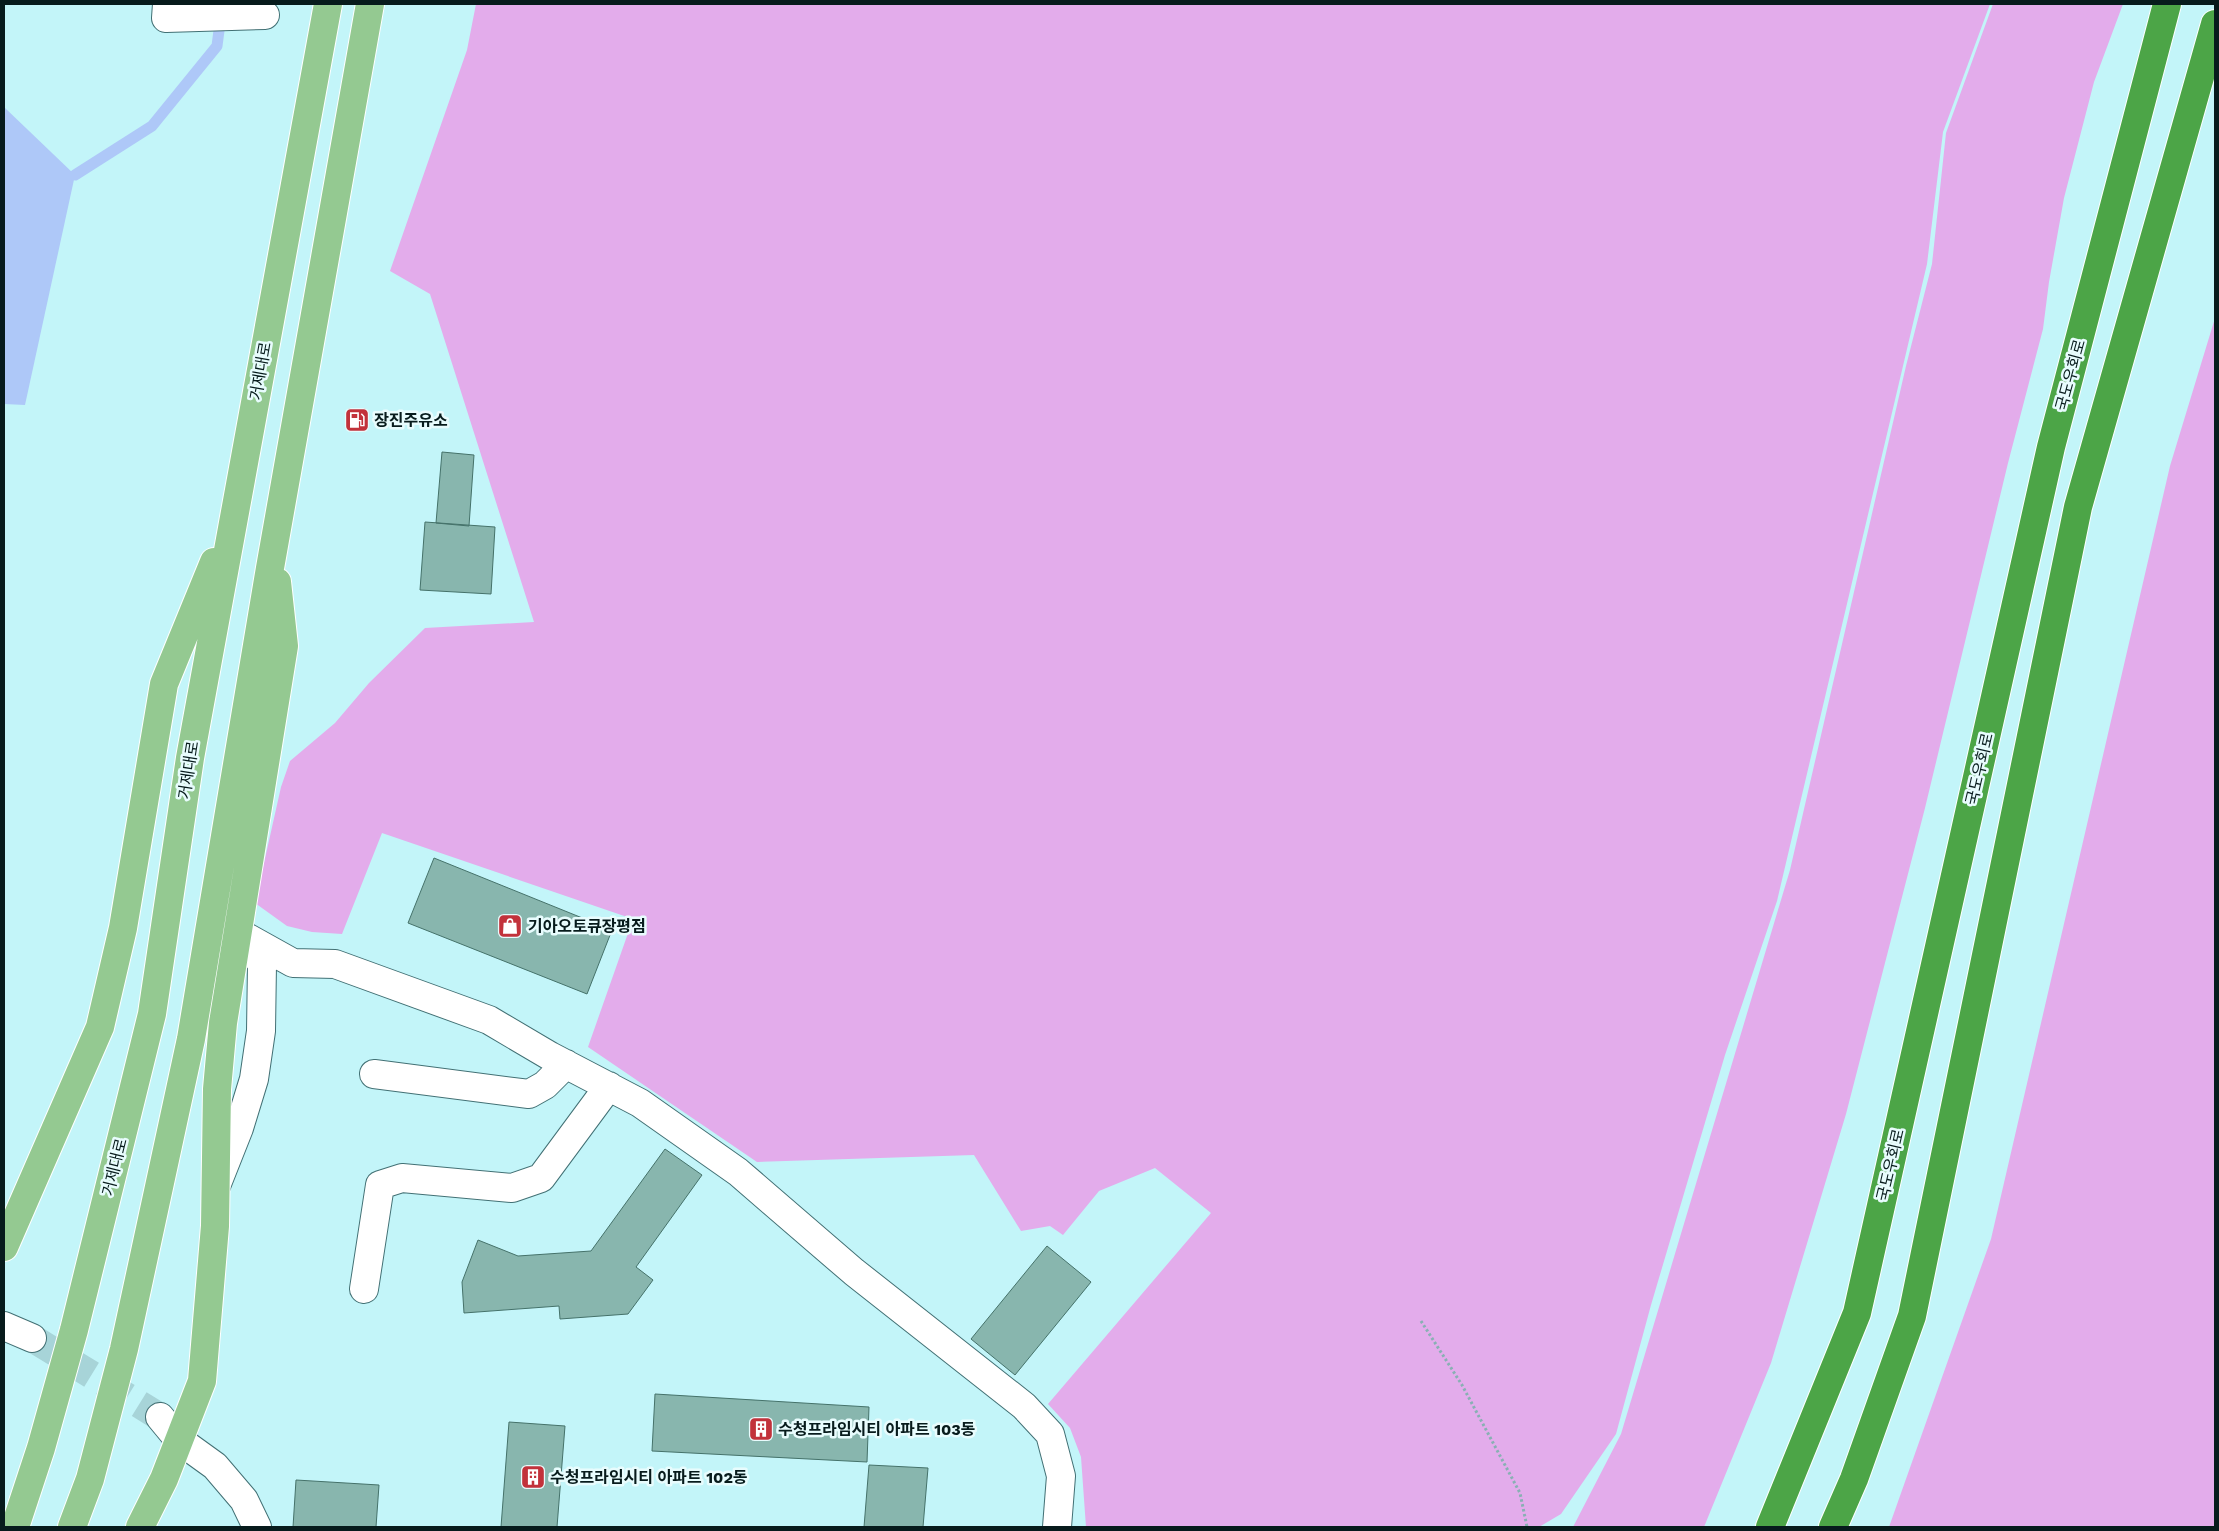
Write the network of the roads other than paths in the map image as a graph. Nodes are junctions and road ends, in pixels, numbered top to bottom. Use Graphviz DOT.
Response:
graph roads {
  1 [pos="166,4"];
  2 [pos="328,4"];
  3 [pos="370,4"];
  4 [pos="2167,4"];
  5 [pos="265,15"];
  6 [pos="2215,24"];
  7 [pos="235,510"];
  8 [pos="273,550"];
  9 [pos="239,933"];
  10 [pos="566,1064"];
  11 [pos="374,1074"];
  12 [pos="609,1086"];
  13 [pos="215,1190"];
  14 [pos="4,1247"];
  15 [pos="364,1289"];
  16 [pos="4,1326"];
  17 [pos="32,1338"];
  18 [pos="160,1417"];
  19 [pos="179,1440"];
  20 [pos="16,1527"];
  21 [pos="72,1527"];
  22 [pos="140,1527"];
  23 [pos="257,1527"];
  24 [pos="1057,1527"];
  25 [pos="1770,1527"];
  26 [pos="1833,1527"];
  1 -- 5 [label="street"];
  2 -- 7 [label="main road, 거제대로"];
  3 -- 8 [label="main road"];
  4 -- 25 [label="highway, 국도우회로"];
  6 -- 26 [label="highway"];
  7 -- 14 [label="main road"];
  7 -- 20 [label="main road, 거제대로"];
  8 -- 9 [label="main road"];
  8 -- 21 [label="main road"];
  9 -- 10 [label="street"];
  9 -- 13 [label="main road"];
  9 -- 13 [label="street"];
  10 -- 11 [label="street"];
  10 -- 12 [label="street"];
  12 -- 15 [label="street"];
  12 -- 24 [label="street"];
  13 -- 19 [label="main road"];
  16 -- 17 [label="street"];
  18 -- 19 [label="street"];
  19 -- 22 [label="main road"];
  19 -- 23 [label="street"];
}
